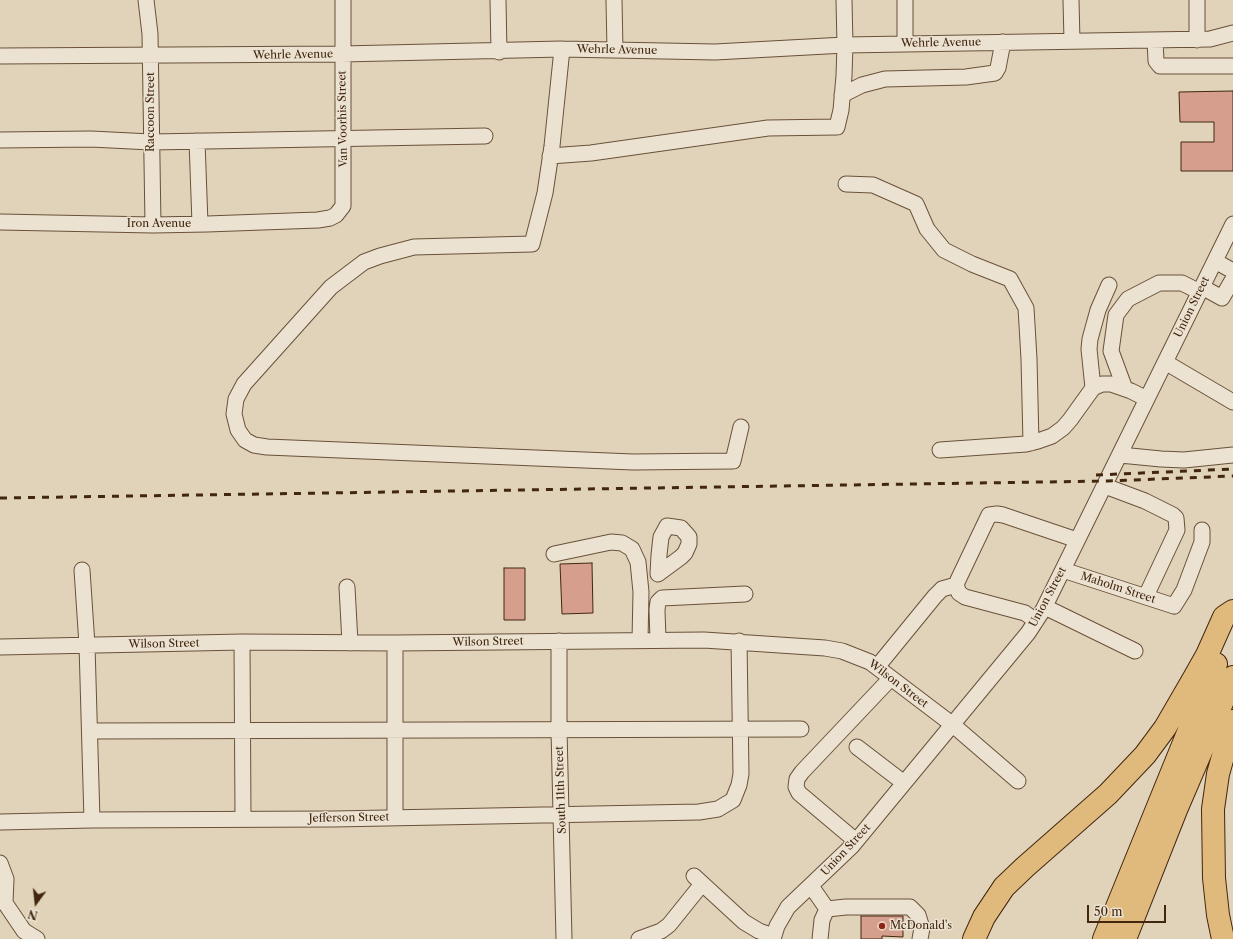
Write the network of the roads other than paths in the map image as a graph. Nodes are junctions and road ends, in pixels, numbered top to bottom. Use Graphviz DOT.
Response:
graph roads {
  1 [pos="146,0"];
  2 [pos="342,0"];
  3 [pos="498,0"];
  4 [pos="614,0"];
  5 [pos="844,0"];
  6 [pos="905,0"];
  7 [pos="1071,0"];
  8 [pos="1197,0"];
  9 [pos="1231,36"];
  10 [pos="1155,40"];
  11 [pos="1197,40"];
  12 [pos="1072,41"];
  13 [pos="1003,42"];
  14 [pos="905,44"];
  15 [pos="845,45"];
  16 [pos="562,49"];
  17 [pos="615,50"];
  18 [pos="499,52"];
  19 [pos="342,54"];
  20 [pos="0,56"];
  21 [pos="151,56"];
  22 [pos="1233,57"];
  23 [pos="1233,61"];
  24 [pos="1233,66"];
  25 [pos="842,95"];
  26 [pos="485,136"];
  27 [pos="343,139"];
  28 [pos="0,140"];
  29 [pos="197,141"];
  30 [pos="151,142"];
  31 [pos="550,156"];
  32 [pos="846,184"];
  33 [pos="318,220"];
  34 [pos="0,222"];
  35 [pos="200,224"];
  36 [pos="1233,224"];
  37 [pos="153,225"];
  38 [pos="1215,261"];
  39 [pos="1233,271"];
  40 [pos="1233,279"];
  41 [pos="1109,285"];
  42 [pos="1201,290"];
  43 [pos="1165,362"];
  44 [pos="1093,388"];
  45 [pos="1125,389"];
  46 [pos="1147,399"];
  47 [pos="1233,402"];
  48 [pos="741,427"];
  49 [pos="1031,442"];
  50 [pos="940,450"];
  51 [pos="1120,455"];
  52 [pos="1233,455"];
  53 [pos="1105,486"];
  54 [pos="1202,530"];
  55 [pos="1077,540"];
  56 [pos="554,554"];
  57 [pos="82,570"];
  58 [pos="1063,570"];
  59 [pos="658,574"];
  60 [pos="956,585"];
  61 [pos="347,587"];
  62 [pos="745,594"];
  63 [pos="1146,596"];
  64 [pos="658,602"];
  65 [pos="1045,607"];
  66 [pos="1233,611"];
  67 [pos="1036,621"];
  68 [pos="1233,622"];
  69 [pos="640,640"];
  70 [pos="658,640"];
  71 [pos="559,641"];
  72 [pos="739,641"];
  73 [pos="242,642"];
  74 [pos="350,643"];
  75 [pos="395,643"];
  76 [pos="87,645"];
  77 [pos="0,647"];
  78 [pos="1135,651"];
  79 [pos="877,667"];
  80 [pos="1233,677"];
  81 [pos="891,678"];
  82 [pos="1233,721"];
  83 [pos="953,725"];
  84 [pos="741,729"];
  85 [pos="801,729"];
  86 [pos="243,730"];
  87 [pos="395,730"];
  88 [pos="559,730"];
  89 [pos="90,731"];
  90 [pos="857,747"];
  91 [pos="1018,781"];
  92 [pos="904,783"];
  93 [pos="562,814"];
  94 [pos="395,818"];
  95 [pos="243,819"];
  96 [pos="92,820"];
  97 [pos="0,822"];
  98 [pos="856,841"];
  99 [pos="0,863"];
  100 [pos="811,886"];
  101 [pos="3,901"];
  102 [pos="827,909"];
  103 [pos="774,938"];
  104 [pos="37,939"];
  105 [pos="564,939"];
  106 [pos="639,939"];
  107 [pos="820,939"];
  108 [pos="920,939"];
  109 [pos="974,939"];
  110 [pos="1104,939"];
  111 [pos="1125,939"];
  112 [pos="1223,939"];
  1 -- 21 [label="street, Raccoon Street"];
  2 -- 19 [label="street, Van Voorhis Street"];
  3 -- 18 [label="street"];
  4 -- 17 [label="street"];
  5 -- 15 [label="street"];
  6 -- 14 [label="street"];
  7 -- 12 [label="street"];
  8 -- 11 [label="street"];
  9 -- 11 [label="street, Wehrle Avenue"];
  10 -- 11 [label="street, Wehrle Avenue"];
  10 -- 12 [label="street, Wehrle Avenue"];
  10 -- 24 [label="street"];
  12 -- 13 [label="street, Wehrle Avenue"];
  13 -- 14 [label="street, Wehrle Avenue"];
  13 -- 25 [label="street"];
  14 -- 15 [label="street, Wehrle Avenue"];
  15 -- 17 [label="street, Wehrle Avenue"];
  15 -- 25 [label="street"];
  16 -- 17 [label="street, Wehrle Avenue"];
  16 -- 18 [label="street, Wehrle Avenue"];
  16 -- 31 [label="street"];
  18 -- 19 [label="street, Wehrle Avenue"];
  19 -- 21 [label="street, Wehrle Avenue"];
  19 -- 27 [label="street, Van Voorhis Street"];
  20 -- 21 [label="street, Wehrle Avenue"];
  21 -- 30 [label="street, Raccoon Street"];
  22 -- 23 [label="street"];
  25 -- 31 [label="street"];
  26 -- 27 [label="street"];
  27 -- 29 [label="street"];
  27 -- 33 [label="street, Van Voorhis Street"];
  28 -- 30 [label="street"];
  29 -- 30 [label="street"];
  29 -- 35 [label="street"];
  30 -- 37 [label="street, Raccoon Street"];
  31 -- 48 [label="street"];
  32 -- 49 [label="street"];
  33 -- 35 [label="street, Iron Avenue"];
  34 -- 37 [label="street, Iron Avenue"];
  35 -- 37 [label="street, Iron Avenue"];
  36 -- 38 [label="street, Union Street"];
  38 -- 39 [label="street"];
  38 -- 42 [label="street, Union Street"];
  40 -- 42 [label="street"];
  41 -- 44 [label="street"];
  42 -- 43 [label="street, Union Street"];
  42 -- 45 [label="street"];
  43 -- 46 [label="street, Union Street"];
  43 -- 47 [label="street"];
  44 -- 45 [label="street"];
  44 -- 49 [label="street"];
  45 -- 46 [label="street"];
  46 -- 51 [label="street, Union Street"];
  49 -- 50 [label="street"];
  51 -- 52 [label="street"];
  51 -- 53 [label="street, Union Street"];
  53 -- 55 [label="street, Union Street"];
  53 -- 63 [label="street"];
  54 -- 63 [label="street, Maholm Street"];
  55 -- 58 [label="street, Union Street"];
  55 -- 60 [label="street"];
  56 -- 69 [label="street"];
  57 -- 76 [label="street"];
  58 -- 63 [label="street, Maholm Street"];
  58 -- 65 [label="street, Union Street"];
  59 -- 64 [label="street"];
  60 -- 67 [label="street"];
  60 -- 79 [label="street"];
  61 -- 74 [label="street"];
  62 -- 64 [label="street"];
  64 -- 70 [label="street"];
  65 -- 67 [label="street, Union Street"];
  65 -- 78 [label="street"];
  66 -- 109 [label="highway"];
  67 -- 83 [label="street, Union Street"];
  68 -- 110 [label="highway"];
  69 -- 70 [label="street, Wilson Street"];
  69 -- 71 [label="street, Wilson Street"];
  70 -- 72 [label="street, Wilson Street"];
  71 -- 75 [label="street, Wilson Street"];
  71 -- 88 [label="street, South 11th Street"];
  72 -- 79 [label="street, Wilson Street"];
  72 -- 84 [label="street, Jefferson Street"];
  73 -- 74 [label="street, Wilson Street"];
  73 -- 76 [label="street, Wilson Street"];
  73 -- 86 [label="street"];
  74 -- 75 [label="street, Wilson Street"];
  75 -- 87 [label="street"];
  76 -- 77 [label="street, Wilson Street"];
  76 -- 89 [label="street"];
  79 -- 81 [label="street, Wilson Street"];
  80 -- 111 [label="highway"];
  81 -- 83 [label="street, Wilson Street"];
  81 -- 98 [label="street"];
  82 -- 112 [label="highway"];
  83 -- 91 [label="street, Wilson Street"];
  83 -- 92 [label="street, Union Street"];
  84 -- 85 [label="street"];
  84 -- 88 [label="street"];
  84 -- 93 [label="street, Jefferson Street"];
  86 -- 87 [label="street"];
  86 -- 89 [label="street"];
  86 -- 95 [label="street"];
  87 -- 88 [label="street"];
  87 -- 94 [label="street"];
  88 -- 93 [label="street, South 11th Street"];
  89 -- 96 [label="street"];
  90 -- 92 [label="street"];
  92 -- 98 [label="street, Union Street"];
  93 -- 94 [label="street, Jefferson Street"];
  93 -- 105 [label="street, South 11th Street"];
  94 -- 95 [label="street, Jefferson Street"];
  95 -- 96 [label="street, Jefferson Street"];
  96 -- 97 [label="street, Jefferson Street"];
  98 -- 100 [label="street, Union Street"];
  99 -- 101 [label="street"];
  100 -- 102 [label="street"];
  100 -- 103 [label="street, Union Street"];
  101 -- 104 [label="street"];
  102 -- 107 [label="street"];
  102 -- 108 [label="street"];
  103 -- 106 [label="street"];
}
